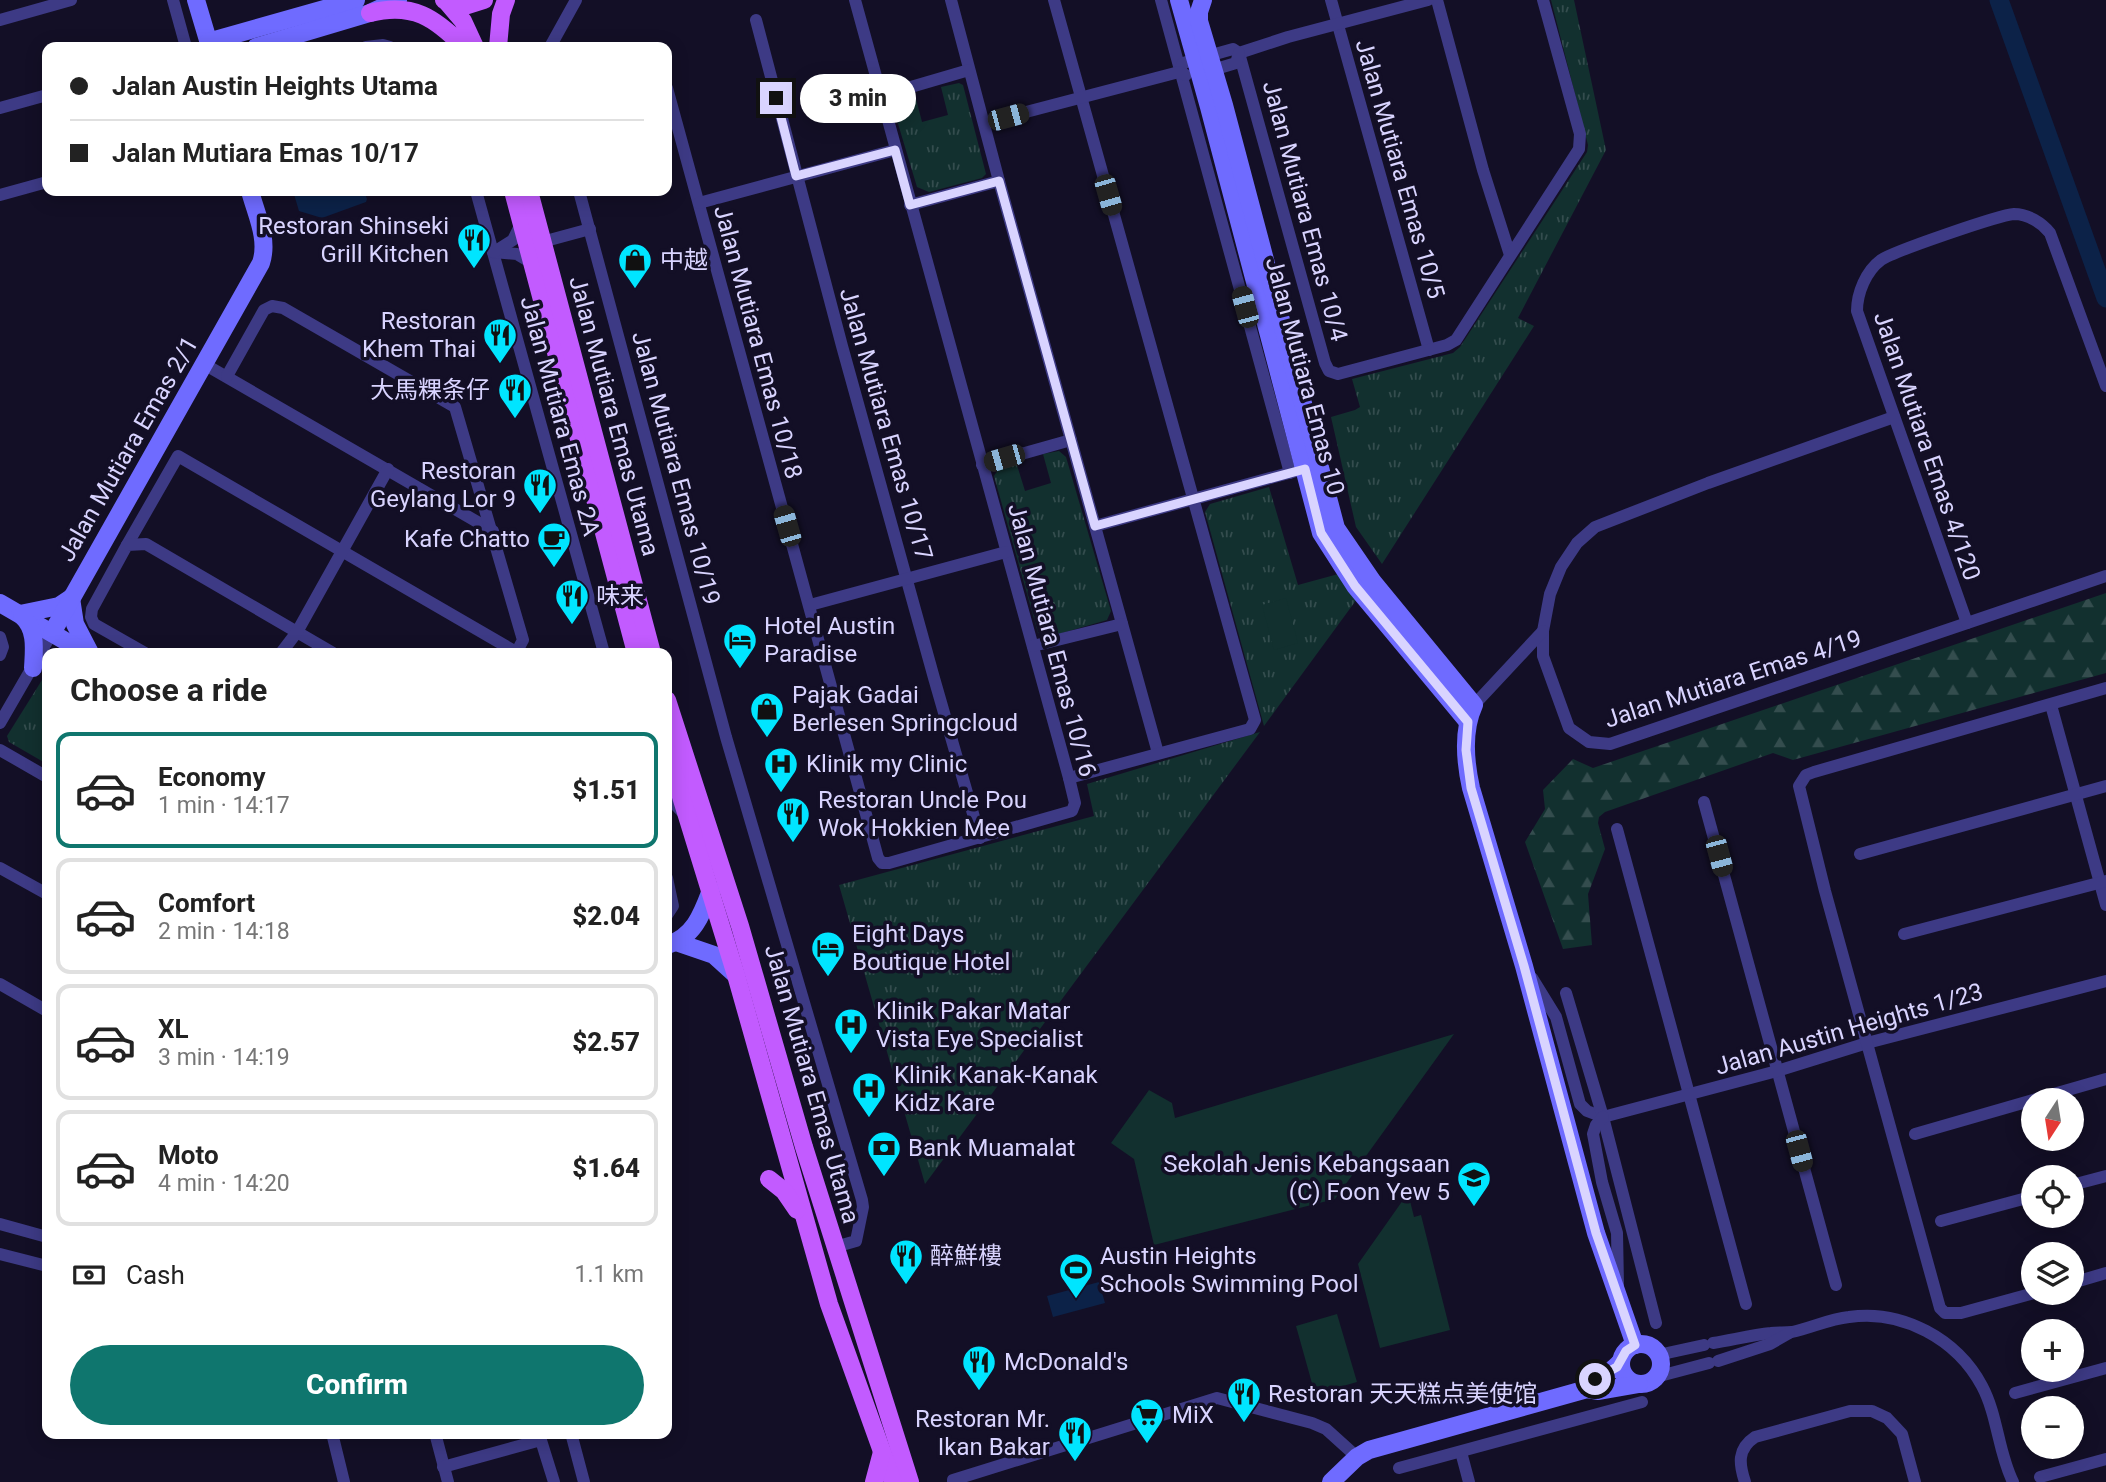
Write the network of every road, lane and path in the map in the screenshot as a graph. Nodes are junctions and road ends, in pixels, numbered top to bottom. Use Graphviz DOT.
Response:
graph roads {
  1 [pos="71,0"];
  2 [pos="173,0"];
  3 [pos="196,0"];
  4 [pos="356,0"];
  5 [pos="398,0"];
  6 [pos="484,0"];
  7 [pos="492,0"];
  8 [pos="506,0"];
  9 [pos="576,0"];
  10 [pos="855,0"];
  11 [pos="951,0"];
  12 [pos="1054,0"];
  13 [pos="1161,0"];
  14 [pos="1179,0"];
  15 [pos="1203,0"];
  16 [pos="1331,0"];
  17 [pos="1428,0"];
  18 [pos="1437,0"];
  19 [pos="1543,0"];
  20 [pos="445,1"];
  21 [pos="370,13"];
  22 [pos="0,20"];
  23 [pos="756,20"];
  24 [pos="1338,25"];
  25 [pos="185,42"];
  26 [pos="208,42"];
  27 [pos="219,42"];
  28 [pos="273,42"];
  29 [pos="458,42"];
  30 [pos="473,42"];
  31 [pos="495,42"];
  32 [pos="497,42"];
  33 [pos="553,42"];
  34 [pos="1240,53"];
  35 [pos="1205,64"];
  36 [pos="969,71"];
  37 [pos="1179,72"];
  38 [pos="42,96"];
  39 [pos="880,96"];
  40 [pos="1080,97"];
  41 [pos="672,106"];
  42 [pos="0,108"];
  43 [pos="984,123"];
  44 [pos="895,150"];
  45 [pos="796,176"];
  46 [pos="999,181"];
  47 [pos="42,183"];
  48 [pos="0,195"];
  49 [pos="251,196"];
  50 [pos="477,196"];
  51 [pos="514,196"];
  52 [pos="530,196"];
  53 [pos="580,196"];
  54 [pos="699,203"];
  55 [pos="910,205"];
  56 [pos="521,224"];
  57 [pos="590,229"];
  58 [pos="542,242"];
  59 [pos="493,252"];
  60 [pos="1510,255"];
  61 [pos="532,263"];
  62 [pos="1429,350"];
  63 [pos="204,364"];
  64 [pos="227,376"];
  65 [pos="2106,386"];
  66 [pos="1894,417"];
  67 [pos="1071,440"];
  68 [pos="1300,450"];
  69 [pos="982,465"];
  70 [pos="388,469"];
  71 [pos="1305,469"];
  72 [pos="1195,500"];
  73 [pos="1095,526"];
  74 [pos="493,531"];
  75 [pos="127,545"];
  76 [pos="343,551"];
  77 [pos="1006,552"];
  78 [pos="2106,576"];
  79 [pos="908,580"];
  80 [pos="71,598"];
  81 [pos="0,603"];
  82 [pos="810,605"];
  83 [pos="20,614"];
  84 [pos="1967,622"];
  85 [pos="1122,624"];
  86 [pos="1542,631"];
  87 [pos="298,632"];
  88 [pos="52,633"];
  89 [pos="0,637"];
  90 [pos="1033,646"];
  91 [pos="46,648"];
  92 [pos="79,648"];
  93 [pos="86,648"];
  94 [pos="136,648"];
  95 [pos="285,648"];
  96 [pos="293,648"];
  97 [pos="325,648"];
  98 [pos="509,648"];
  99 [pos="518,648"];
  100 [pos="603,648"];
  101 [pos="635,648"];
  102 [pos="651,648"];
  103 [pos="0,655"];
  104 [pos="40,662"];
  105 [pos="2106,688"];
  106 [pos="2051,705"];
  107 [pos="1471,714"];
  108 [pos="672,715"];
  109 [pos="0,723"];
  110 [pos="2,751"];
  111 [pos="1158,753"];
  112 [pos="672,767"];
  113 [pos="42,774"];
  114 [pos="1069,778"];
  115 [pos="2106,786"];
  116 [pos="2076,795"];
  117 [pos="672,799"];
  118 [pos="1704,802"];
  119 [pos="688,819"];
  120 [pos="1617,829"];
  121 [pos="980,838"];
  122 [pos="1860,854"];
  123 [pos="0,867"];
  124 [pos="2103,882"];
  125 [pos="711,890"];
  126 [pos="42,891"];
  127 [pos="2106,905"];
  128 [pos="1903,934"];
  129 [pos="672,943"];
  130 [pos="672,944"];
  131 [pos="1524,966"];
  132 [pos="736,975"];
  133 [pos="2106,981"];
  134 [pos="0,984"];
  135 [pos="1566,993"];
  136 [pos="42,1008"];
  137 [pos="1867,1043"];
  138 [pos="1777,1071"];
  139 [pos="2106,1079"];
  140 [pos="1689,1094"];
  141 [pos="1604,1117"];
  142 [pos="1915,1134"];
  143 [pos="804,1147"];
  144 [pos="792,1173"];
  145 [pos="2106,1176"];
  146 [pos="769,1179"];
  147 [pos="2084,1182"];
  148 [pos="2021,1199"];
  149 [pos="1941,1221"];
  150 [pos="0,1224"];
  151 [pos="807,1228"];
  152 [pos="42,1236"];
  153 [pos="835,1247"];
  154 [pos="0,1254"];
  155 [pos="42,1265"];
  156 [pos="2106,1273"];
  157 [pos="2084,1279"];
  158 [pos="1836,1285"];
  159 [pos="1618,1297"];
  160 [pos="2021,1297"];
  161 [pos="1746,1304"];
  162 [pos="1656,1324"];
  163 [pos="1792,1332"];
  164 [pos="1635,1345"];
  165 [pos="1658,1355"];
  166 [pos="1621,1361"];
  167 [pos="2106,1368"];
  168 [pos="1656,1377"];
  169 [pos="1639,1384"];
  170 [pos="1587,1389"];
  171 [pos="2015,1393"];
  172 [pos="1642,1402"];
  173 [pos="333,1439"];
  174 [pos="436,1439"];
  175 [pos="534,1439"];
  176 [pos="541,1439"];
  177 [pos="573,1439"];
  178 [pos="882,1451"];
  179 [pos="1461,1452"];
  180 [pos="1357,1457"];
  181 [pos="2106,1459"];
  182 [pos="443,1467"];
  183 [pos="1399,1468"];
  184 [pos="2040,1477"];
  185 [pos="2011,1480"];
  186 [pos="953,1481"];
  187 [pos="344,1482"];
  188 [pos="448,1482"];
  189 [pos="554,1482"];
  190 [pos="584,1482"];
  191 [pos="874,1482"];
  192 [pos="893,1482"];
  193 [pos="910,1482"];
  194 [pos="1331,1482"];
  195 [pos="1469,1482"];
  196 [pos="1745,1482"];
  197 [pos="1916,1482"];
  1 -- 22 [label="street"];
  2 -- 25 [label="street"];
  3 -- 26 [label="street"];
  4 -- 27 [label="street"];
  5 -- 21 [label="street"];
  6 -- 20 [label="main road"];
  7 -- 31 [label="main road"];
  8 -- 32 [label="main road"];
  9 -- 33 [label="street"];
  10 -- 39 [label="street, Jalan Mutiara Emas 10/16"];
  11 -- 36 [label="street"];
  12 -- 40 [label="street"];
  13 -- 37 [label="street"];
  14 -- 35 [label="street, Jalan Mutiara Emas 10"];
  15 -- 35 [label="street, Jalan Mutiara Emas 10"];
  16 -- 24 [label="street, Jalan Mutiara Emas 10/5"];
  17 -- 24 [label="street"];
  18 -- 60 [label="street"];
  19 -- 60 [label="street"];
  20 -- 30 [label="main road"];
  21 -- 28 [label="street"];
  21 -- 29 [label="main road"];
  23 -- 45 [label="street, Jalan Mutiara Emas 10/17"];
  24 -- 34 [label="street"];
  24 -- 62 [label="street, Jalan Mutiara Emas 10/5"];
  34 -- 35 [label="street"];
  34 -- 62 [label="street, Jalan Mutiara Emas 10/4"];
  35 -- 37 [label="street"];
  35 -- 68 [label="street, Jalan Mutiara Emas 10"];
  36 -- 39 [label="street"];
  36 -- 43 [label="street"];
  37 -- 40 [label="street"];
  37 -- 68 [label="street"];
  38 -- 42 [label="street"];
  39 -- 44 [label="street, Jalan Mutiara Emas 10/16"];
  40 -- 43 [label="street"];
  40 -- 72 [label="street"];
  41 -- 54 [label="street, Jalan Mutiara Emas 10/18"];
  43 -- 46 [label="street"];
  44 -- 45 [label="street"];
  44 -- 55 [label="street, Jalan Mutiara Emas 10/16"];
  45 -- 54 [label="street"];
  45 -- 79 [label="street, Jalan Mutiara Emas 10/17"];
  46 -- 55 [label="street"];
  46 -- 67 [label="street"];
  47 -- 48 [label="street"];
  49 -- 63 [label="street, Jalan Mutiara Emas 2/1"];
  50 -- 59 [label="street, Jalan Mutiara Emas 2A"];
  51 -- 56 [label="main road, Jalan Mutiara Emas Utama"];
  52 -- 58 [label="main road, Jalan Mutiara Emas Utama"];
  53 -- 57 [label="street, Jalan Mutiara Emas 10/19"];
  54 -- 82 [label="street, Jalan Mutiara Emas 10/18"];
  55 -- 69 [label="street, Jalan Mutiara Emas 10/16"];
  56 -- 59 [label="street"];
  56 -- 61 [label="main road, Jalan Mutiara Emas Utama"];
  57 -- 58 [label="street"];
  57 -- 153 [label="street, Jalan Mutiara Emas 10/19"];
  58 -- 102 [label="main road, Jalan Mutiara Emas Utama"];
  59 -- 61 [label="street"];
  59 -- 100 [label="street, Jalan Mutiara Emas 2A"];
  60 -- 62 [label="street"];
  61 -- 101 [label="main road, Jalan Mutiara Emas Utama"];
  63 -- 64 [label="street"];
  63 -- 80 [label="street, Jalan Mutiara Emas 2/1"];
  64 -- 70 [label="street"];
  64 -- 74 [label="street"];
  65 -- 66 [label="street, Jalan Mutiara Emas 4/120"];
  66 -- 84 [label="street, Jalan Mutiara Emas 4/120"];
  66 -- 86 [label="street, Jalan Mutiara Emas 4/19"];
  67 -- 69 [label="street"];
  67 -- 73 [label="street"];
  68 -- 71 [label="street, Jalan Mutiara Emas 10"];
  69 -- 77 [label="street, Jalan Mutiara Emas 10/16"];
  70 -- 74 [label="street"];
  70 -- 76 [label="street"];
  71 -- 72 [label="street"];
  71 -- 107 [label="street, Jalan Mutiara Emas 10"];
  72 -- 73 [label="street"];
  72 -- 111 [label="street"];
  73 -- 85 [label="street"];
  74 -- 99 [label="street"];
  75 -- 76 [label="street"];
  75 -- 87 [label="street"];
  75 -- 94 [label="street"];
  76 -- 87 [label="street"];
  76 -- 98 [label="street"];
  77 -- 79 [label="street"];
  77 -- 90 [label="street, Jalan Mutiara Emas 10/16"];
  78 -- 84 [label="street, Jalan Mutiara Emas 4/19"];
  79 -- 82 [label="street"];
  79 -- 121 [label="street, Jalan Mutiara Emas 10/17"];
  80 -- 83 [label="street"];
  80 -- 88 [label="street, Jalan Mutiara Emas 2/1"];
  80 -- 93 [label="street"];
  81 -- 83 [label="street"];
  82 -- 121 [label="street, Jalan Mutiara Emas 10/18"];
  83 -- 88 [label="street"];
  83 -- 104 [label="street"];
  84 -- 86 [label="street, Jalan Mutiara Emas 4/19"];
  85 -- 90 [label="street"];
  85 -- 111 [label="street"];
  86 -- 107 [label="street"];
  87 -- 95 [label="street"];
  87 -- 96 [label="street"];
  87 -- 97 [label="street"];
  88 -- 91 [label="street, Jalan Mutiara Emas 2/1"];
  88 -- 92 [label="street"];
  89 -- 103 [label="street"];
  90 -- 114 [label="street, Jalan Mutiara Emas 10/16"];
  104 -- 109 [label="street, Jalan Mutiara Emas 2/1"];
  105 -- 106 [label="street"];
  106 -- 116 [label="street"];
  106 -- 137 [label="street"];
  107 -- 131 [label="street"];
  108 -- 143 [label="main road, Jalan Mutiara Emas Utama"];
  110 -- 113 [label="street"];
  111 -- 114 [label="street"];
  112 -- 119 [label="main road, Jalan Mutiara Emas Utama"];
  114 -- 121 [label="street, Jalan Mutiara Emas 10/16"];
  115 -- 116 [label="street"];
  116 -- 122 [label="street"];
  116 -- 124 [label="street"];
  117 -- 119 [label="street"];
  118 -- 138 [label="street"];
  119 -- 125 [label="main road, Jalan Mutiara Emas Utama"];
  120 -- 140 [label="street"];
  123 -- 126 [label="street"];
  124 -- 127 [label="street"];
  124 -- 128 [label="street"];
  125 -- 129 [label="street"];
  125 -- 132 [label="main road, Jalan Mutiara Emas Utama"];
  130 -- 132 [label="street"];
  131 -- 141 [label="street"];
  131 -- 159 [label="street"];
  132 -- 144 [label="main road, Jalan Mutiara Emas Utama"];
  133 -- 137 [label="street, Jalan Austin Heights 1/23"];
  134 -- 136 [label="street"];
  135 -- 141 [label="street"];
  137 -- 138 [label="street, Jalan Austin Heights 1/23"];
  137 -- 160 [label="street"];
  138 -- 140 [label="street, Jalan Austin Heights 1/23"];
  138 -- 158 [label="street"];
  139 -- 142 [label="street"];
  140 -- 141 [label="street, Jalan Austin Heights 1/23"];
  140 -- 161 [label="street"];
  141 -- 159 [label="street"];
  141 -- 162 [label="street"];
  143 -- 144 [label="main road"];
  143 -- 153 [label="main road, Jalan Mutiara Emas Utama"];
  144 -- 151 [label="main road, Jalan Mutiara Emas Utama"];
  145 -- 147 [label="street"];
  146 -- 151 [label="main road"];
  148 -- 149 [label="street"];
  150 -- 152 [label="street"];
  151 -- 178 [label="main road, Jalan Mutiara Emas Utama"];
  153 -- 193 [label="main road, Jalan Mutiara Emas Utama"];
  154 -- 155 [label="street"];
  156 -- 157 [label="street"];
  159 -- 164 [label="street"];
  163 -- 165 [label="street"];
  163 -- 168 [label="street"];
  163 -- 185 [label="street"];
  164 -- 165 [label="street"];
  164 -- 166 [label="street"];
  165 -- 168 [label="street"];
  166 -- 169 [label="street"];
  166 -- 170 [label="street"];
  167 -- 171 [label="street"];
  168 -- 169 [label="street"];
  169 -- 170 [label="street"];
  170 -- 180 [label="street"];
  172 -- 179 [label="street"];
  173 -- 187 [label="street"];
  174 -- 182 [label="street"];
  175 -- 182 [label="street"];
  176 -- 189 [label="street"];
  177 -- 190 [label="street"];
  178 -- 191 [label="main road"];
  178 -- 192 [label="main road, Jalan Mutiara Emas Utama"];
  179 -- 183 [label="street"];
  179 -- 195 [label="street"];
  180 -- 186 [label="street"];
  180 -- 194 [label="street"];
  181 -- 184 [label="street"];
  182 -- 188 [label="street"];
  196 -- 197 [label="street"];
}
